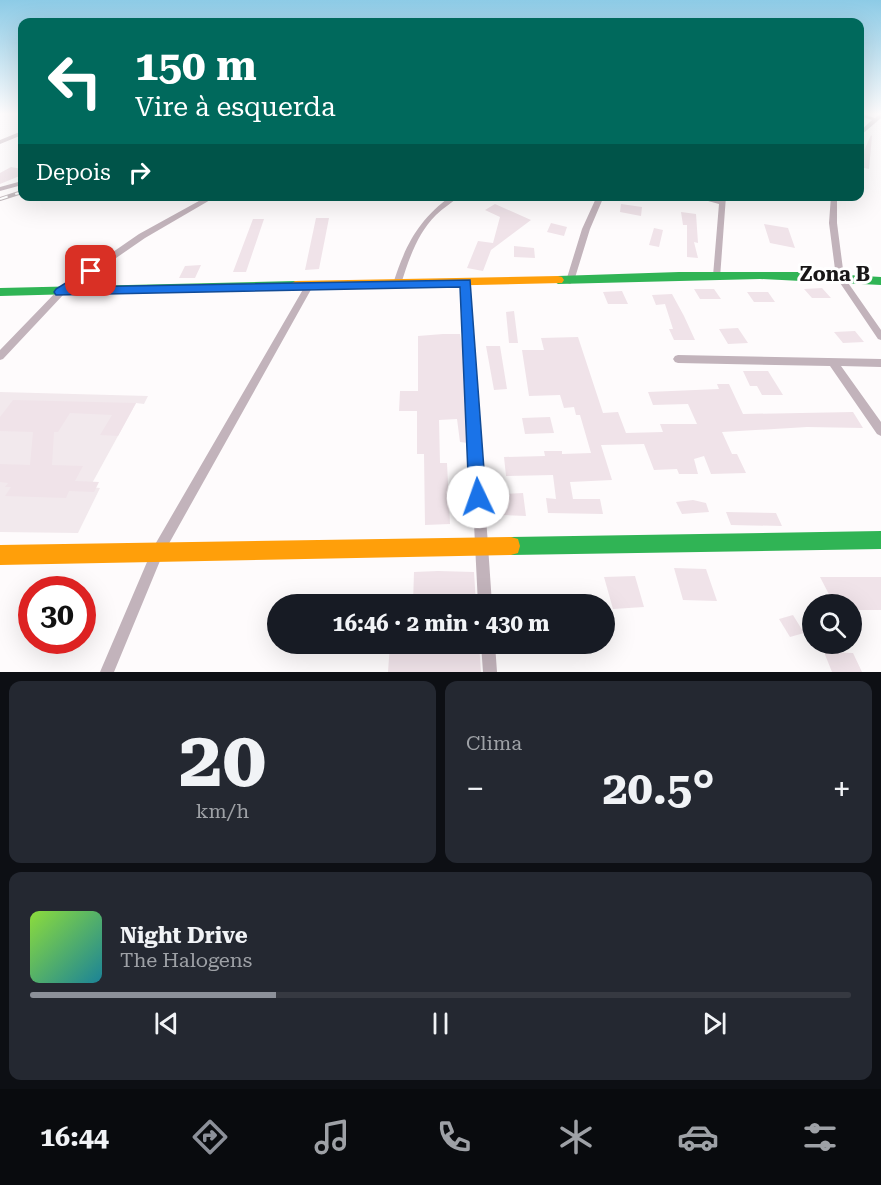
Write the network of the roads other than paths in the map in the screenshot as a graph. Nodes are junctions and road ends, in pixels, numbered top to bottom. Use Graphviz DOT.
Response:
graph roads {
  1 [pos="18,184"];
  2 [pos="0,189"];
  3 [pos="205,201"];
  4 [pos="450,201"];
  5 [pos="599,201"];
  6 [pos="722,201"];
  7 [pos="834,201"];
  8 [pos="717,276"];
  9 [pos="840,277"];
  10 [pos="570,281"];
  11 [pos="881,281"];
  12 [pos="466,283"];
  13 [pos="397,284"];
  14 [pos="309,286"];
  15 [pos="0,292"];
  16 [pos="61,292"];
  17 [pos="881,337"];
  18 [pos="0,356"];
  19 [pos="678,359"];
  20 [pos="832,361"];
  21 [pos="881,363"];
  22 [pos="881,432"];
  23 [pos="881,540"];
  24 [pos="480,545"];
  25 [pos="157,552"];
  26 [pos="0,555"];
  27 [pos="484,594"];
  28 [pos="489,654"];
  29 [pos="107,672"];
  30 [pos="490,672"];
  1 -- 2 [label="street"];
  3 -- 16 [label="street"];
  4 -- 13 [label="street"];
  5 -- 10 [label="street"];
  6 -- 8 [label="street"];
  7 -- 9 [label="street"];
  8 -- 9 [label="street"];
  8 -- 10 [label="street"];
  9 -- 11 [label="street"];
  9 -- 17 [label="street"];
  10 -- 12 [label="street"];
  12 -- 13 [label="street"];
  12 -- 24 [label="street"];
  13 -- 14 [label="street"];
  14 -- 16 [label="street"];
  14 -- 25 [label="street"];
  15 -- 16 [label="street"];
  16 -- 18 [label="street"];
  19 -- 20 [label="street"];
  20 -- 21 [label="street"];
  20 -- 22 [label="street"];
  23 -- 24 [label="street"];
  24 -- 25 [label="street"];
  24 -- 27 [label="street"];
  25 -- 26 [label="street"];
  25 -- 29 [label="street"];
  28 -- 30 [label="street"];
}
